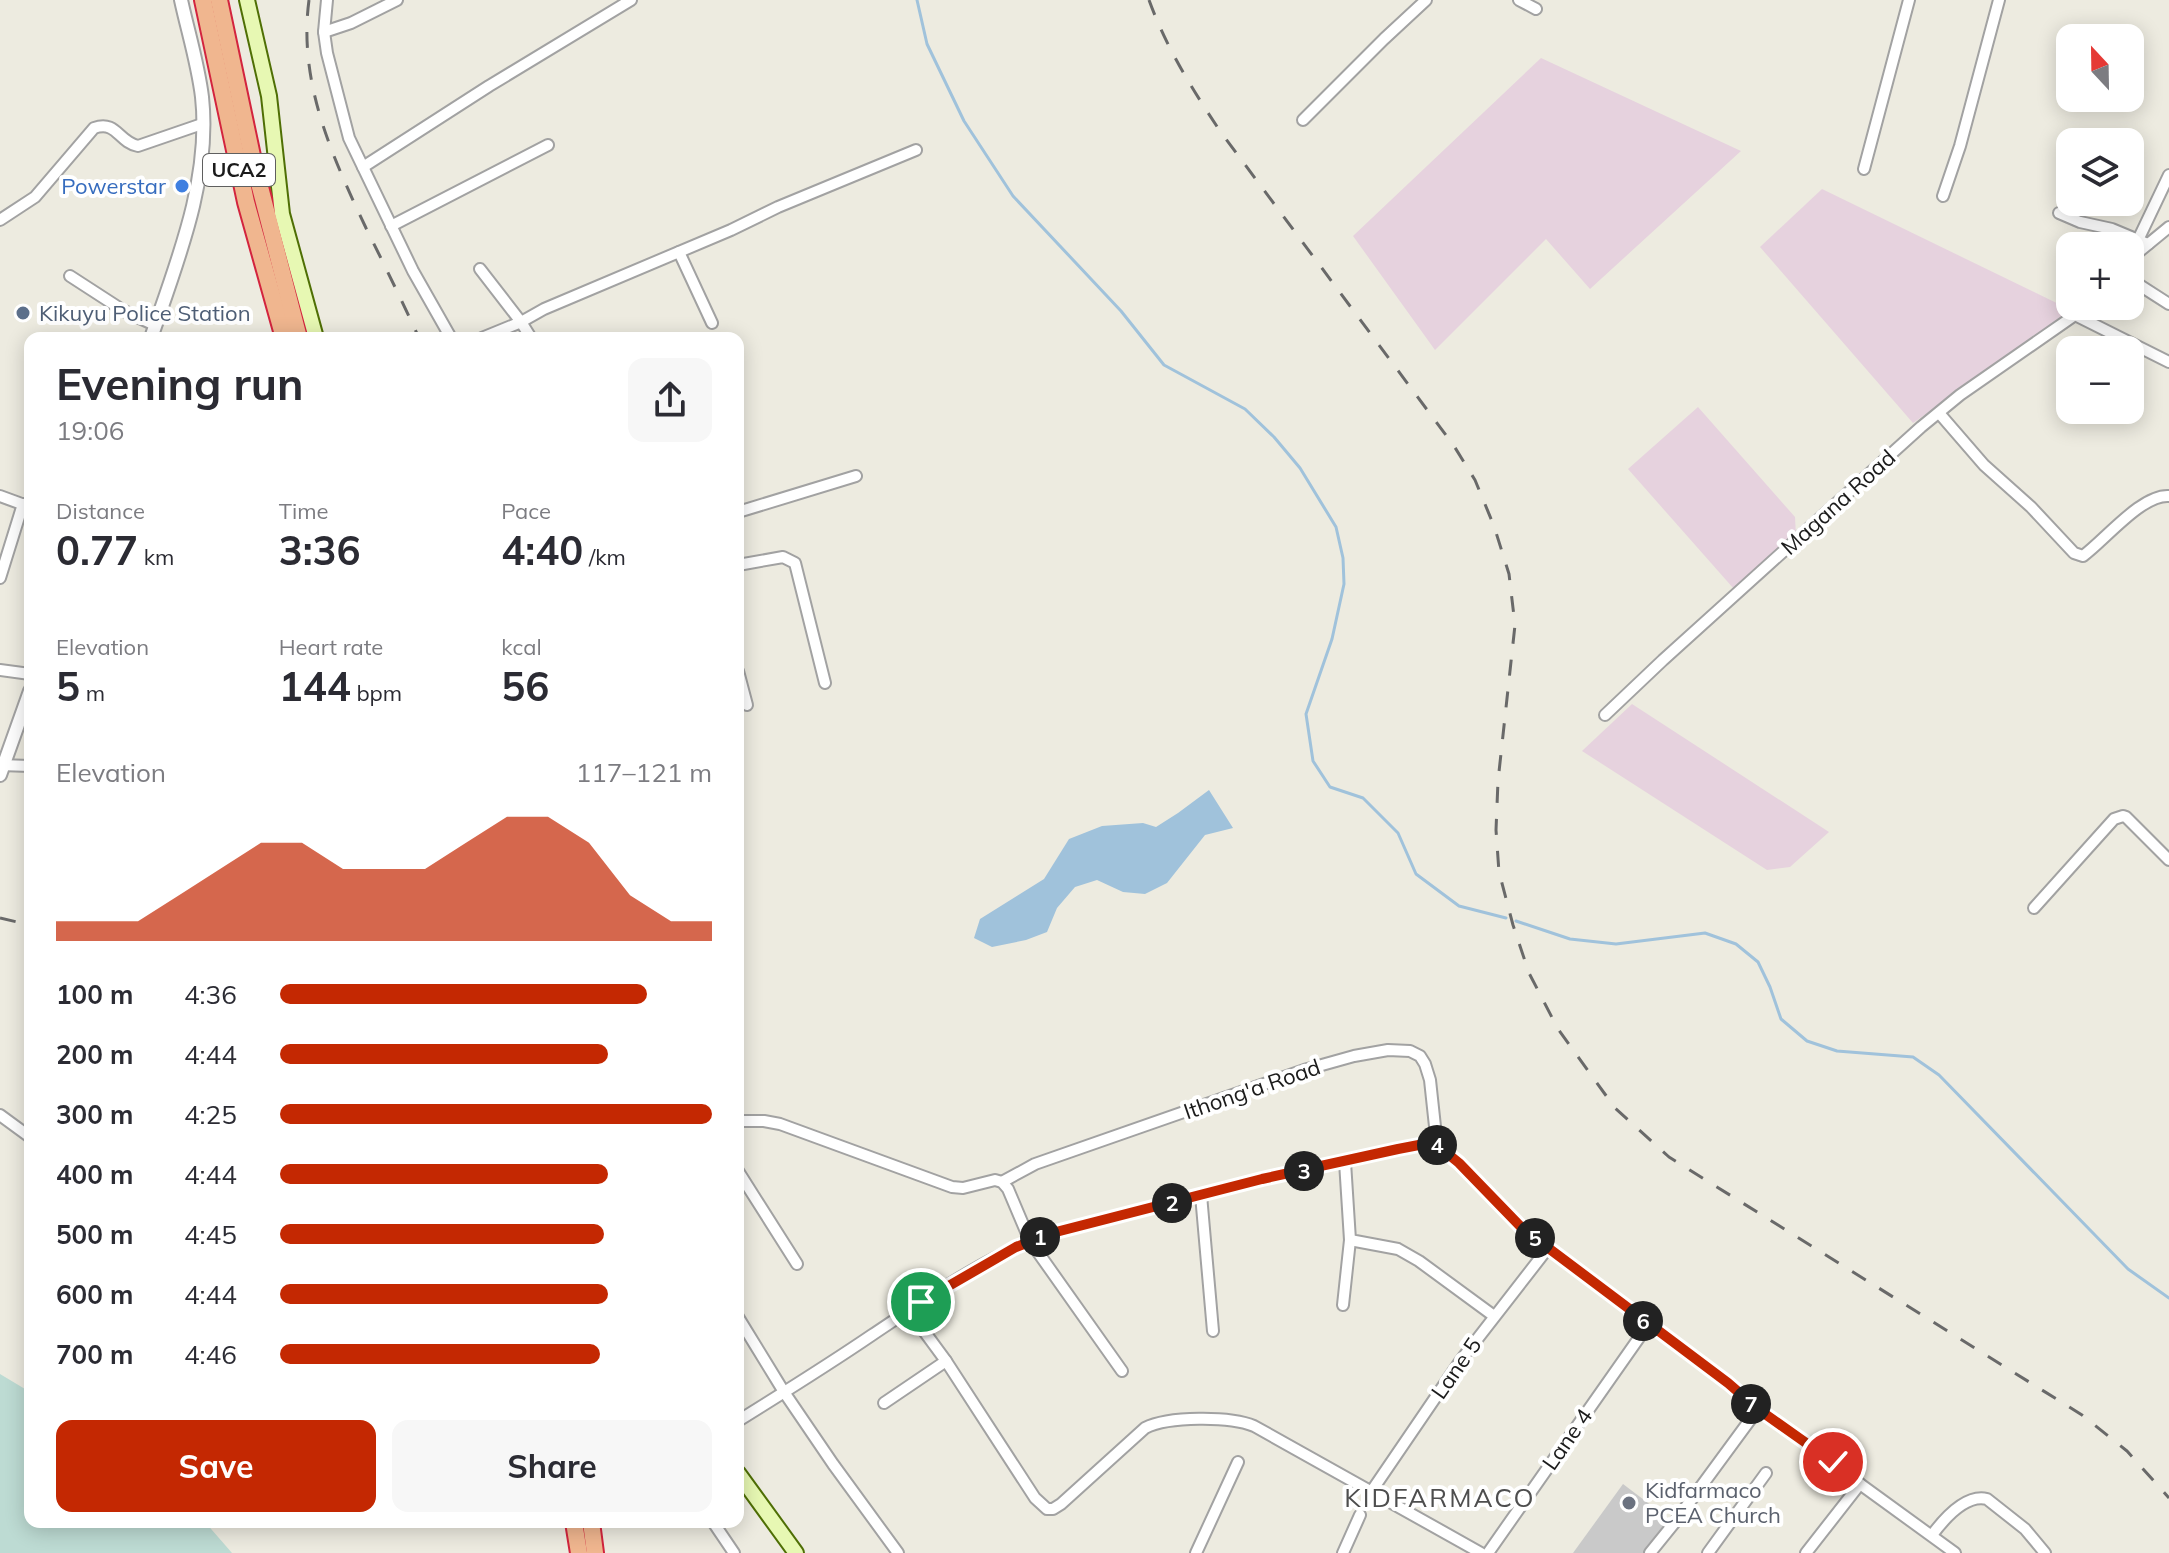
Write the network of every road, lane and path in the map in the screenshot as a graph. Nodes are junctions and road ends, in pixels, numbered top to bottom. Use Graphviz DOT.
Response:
graph roads {
  1 [pos="181,0"];
  2 [pos="203,0"];
  3 [pos="219,0"];
  4 [pos="247,0"];
  5 [pos="327,0"];
  6 [pos="397,0"];
  7 [pos="631,0"];
  8 [pos="1426,0"];
  9 [pos="1519,0"];
  10 [pos="1909,0"];
  11 [pos="1999,0"];
  12 [pos="1536,9"];
  13 [pos="324,32"];
  14 [pos="1303,120"];
  15 [pos="202,124"];
  16 [pos="548,145"];
  17 [pos="916,150"];
  18 [pos="363,167"];
  19 [pos="1864,169"];
  20 [pos="2169,175"];
  21 [pos="1943,196"];
  22 [pos="2066,216"];
  23 [pos="0,220"];
  24 [pos="391,226"];
  25 [pos="2169,228"];
  26 [pos="2119,232"];
  27 [pos="2144,239"];
  28 [pos="2144,241"];
  29 [pos="679,252"];
  30 [pos="480,269"];
  31 [pos="70,276"];
  32 [pos="2144,288"];
  33 [pos="2169,304"];
  34 [pos="278,317"];
  35 [pos="2068,320"];
  36 [pos="2085,320"];
  37 [pos="521,322"];
  38 [pos="712,323"];
  39 [pos="153,332"];
  40 [pos="271,332"];
  41 [pos="282,332"];
  42 [pos="297,332"];
  43 [pos="314,332"];
  44 [pos="447,332"];
  45 [pos="497,332"];
  46 [pos="527,332"];
  47 [pos="2169,362"];
  48 [pos="1939,413"];
  49 [pos="856,476"];
  50 [pos="0,496"];
  51 [pos="2169,496"];
  52 [pos="24,505"];
  53 [pos="744,510"];
  54 [pos="24,512"];
  55 [pos="744,564"];
  56 [pos="0,578"];
  57 [pos="0,670"];
  58 [pos="24,673"];
  59 [pos="825,683"];
  60 [pos="744,694"];
  61 [pos="747,705"];
  62 [pos="24,707"];
  63 [pos="1605,715"];
  64 [pos="24,767"];
  65 [pos="1,769"];
  66 [pos="2169,860"];
  67 [pos="2034,908"];
  68 [pos="0,1115"];
  69 [pos="744,1121"];
  70 [pos="24,1133"];
  71 [pos="1437,1145"];
  72 [pos="1345,1162"];
  73 [pos="744,1180"];
  74 [pos="1002,1182"];
  75 [pos="1201,1195"];
  76 [pos="1350,1240"];
  77 [pos="1030,1241"];
  78 [pos="1548,1248"];
  79 [pos="797,1264"];
  80 [pos="1343,1305"];
  81 [pos="906,1313"];
  82 [pos="1494,1316"];
  83 [pos="1648,1325"];
  84 [pos="744,1327"];
  85 [pos="1213,1331"];
  86 [pos="946,1361"];
  87 [pos="1122,1371"];
  88 [pos="784,1392"];
  89 [pos="884,1403"];
  90 [pos="1758,1409"];
  91 [pos="744,1417"];
  92 [pos="1238,1462"];
  93 [pos="1766,1473"];
  94 [pos="744,1482"];
  95 [pos="1860,1484"];
  96 [pos="1371,1492"];
  97 [pos="1360,1515"];
  98 [pos="575,1528"];
  99 [pos="592,1528"];
  100 [pos="717,1528"];
  101 [pos="1932,1535"];
  102 [pos="579,1553"];
  103 [pos="595,1553"];
  104 [pos="734,1553"];
  105 [pos="796,1553"];
  106 [pos="898,1553"];
  107 [pos="1196,1553"];
  108 [pos="1343,1553"];
  109 [pos="1481,1553"];
  110 [pos="1488,1553"];
  111 [pos="1650,1553"];
  112 [pos="1708,1553"];
  113 [pos="1806,1553"];
  114 [pos="1955,1553"];
  115 [pos="2045,1553"];
  1 -- 15 [label="street"];
  2 -- 34 [label="highway, UCA2"];
  3 -- 42 [label="highway, UCA2"];
  4 -- 43 [label="main road"];
  5 -- 13 [label="street"];
  6 -- 13 [label="street"];
  7 -- 18 [label="street"];
  8 -- 14 [label="street"];
  9 -- 12 [label="street"];
  10 -- 19 [label="street"];
  11 -- 21 [label="street"];
  13 -- 18 [label="street"];
  15 -- 23 [label="street"];
  15 -- 39 [label="street"];
  16 -- 24 [label="street"];
  17 -- 29 [label="street"];
  18 -- 24 [label="street"];
  20 -- 27 [label="street"];
  22 -- 26 [label="street"];
  24 -- 44 [label="street"];
  25 -- 28 [label="street"];
  29 -- 37 [label="street"];
  29 -- 38 [label="street"];
  30 -- 37 [label="street"];
  31 -- 39 [label="street"];
  32 -- 33 [label="street"];
  34 -- 40 [label="highway"];
  34 -- 41 [label="highway, UCA2"];
  35 -- 48 [label="street, Magana Road"];
  36 -- 47 [label="street"];
  37 -- 45 [label="street"];
  37 -- 46 [label="street"];
  48 -- 51 [label="street"];
  48 -- 63 [label="street, Magana Road"];
  49 -- 53 [label="street"];
  50 -- 52 [label="street"];
  54 -- 56 [label="street"];
  55 -- 59 [label="street"];
  57 -- 58 [label="street"];
  60 -- 61 [label="street"];
  62 -- 65 [label="street"];
  64 -- 65 [label="street"];
  66 -- 67 [label="street"];
  68 -- 70 [label="street"];
  69 -- 74 [label="street"];
  71 -- 72 [label="street"];
  71 -- 74 [label="street, Ithong'a Road"];
  71 -- 78 [label="street"];
  72 -- 75 [label="street"];
  72 -- 76 [label="street"];
  73 -- 79 [label="street"];
  74 -- 77 [label="street"];
  75 -- 77 [label="street"];
  75 -- 85 [label="street"];
  76 -- 80 [label="street"];
  76 -- 82 [label="street"];
  77 -- 81 [label="street"];
  77 -- 87 [label="street"];
  78 -- 82 [label="street, Lane 5"];
  78 -- 83 [label="street"];
  81 -- 86 [label="street"];
  81 -- 88 [label="street"];
  82 -- 96 [label="street, Lane 5"];
  83 -- 90 [label="street"];
  83 -- 110 [label="street, Lane 4"];
  84 -- 88 [label="street"];
  86 -- 89 [label="street"];
  86 -- 96 [label="street"];
  88 -- 91 [label="street"];
  88 -- 106 [label="street"];
  90 -- 95 [label="street"];
  90 -- 111 [label="street"];
  92 -- 107 [label="street"];
  93 -- 112 [label="street"];
  94 -- 105 [label="main road"];
  95 -- 101 [label="street"];
  95 -- 113 [label="street"];
  96 -- 109 [label="street"];
  97 -- 108 [label="street"];
  98 -- 102 [label="highway"];
  99 -- 103 [label="highway"];
  100 -- 104 [label="street"];
  101 -- 114 [label="street"];
  101 -- 115 [label="street"];
}
